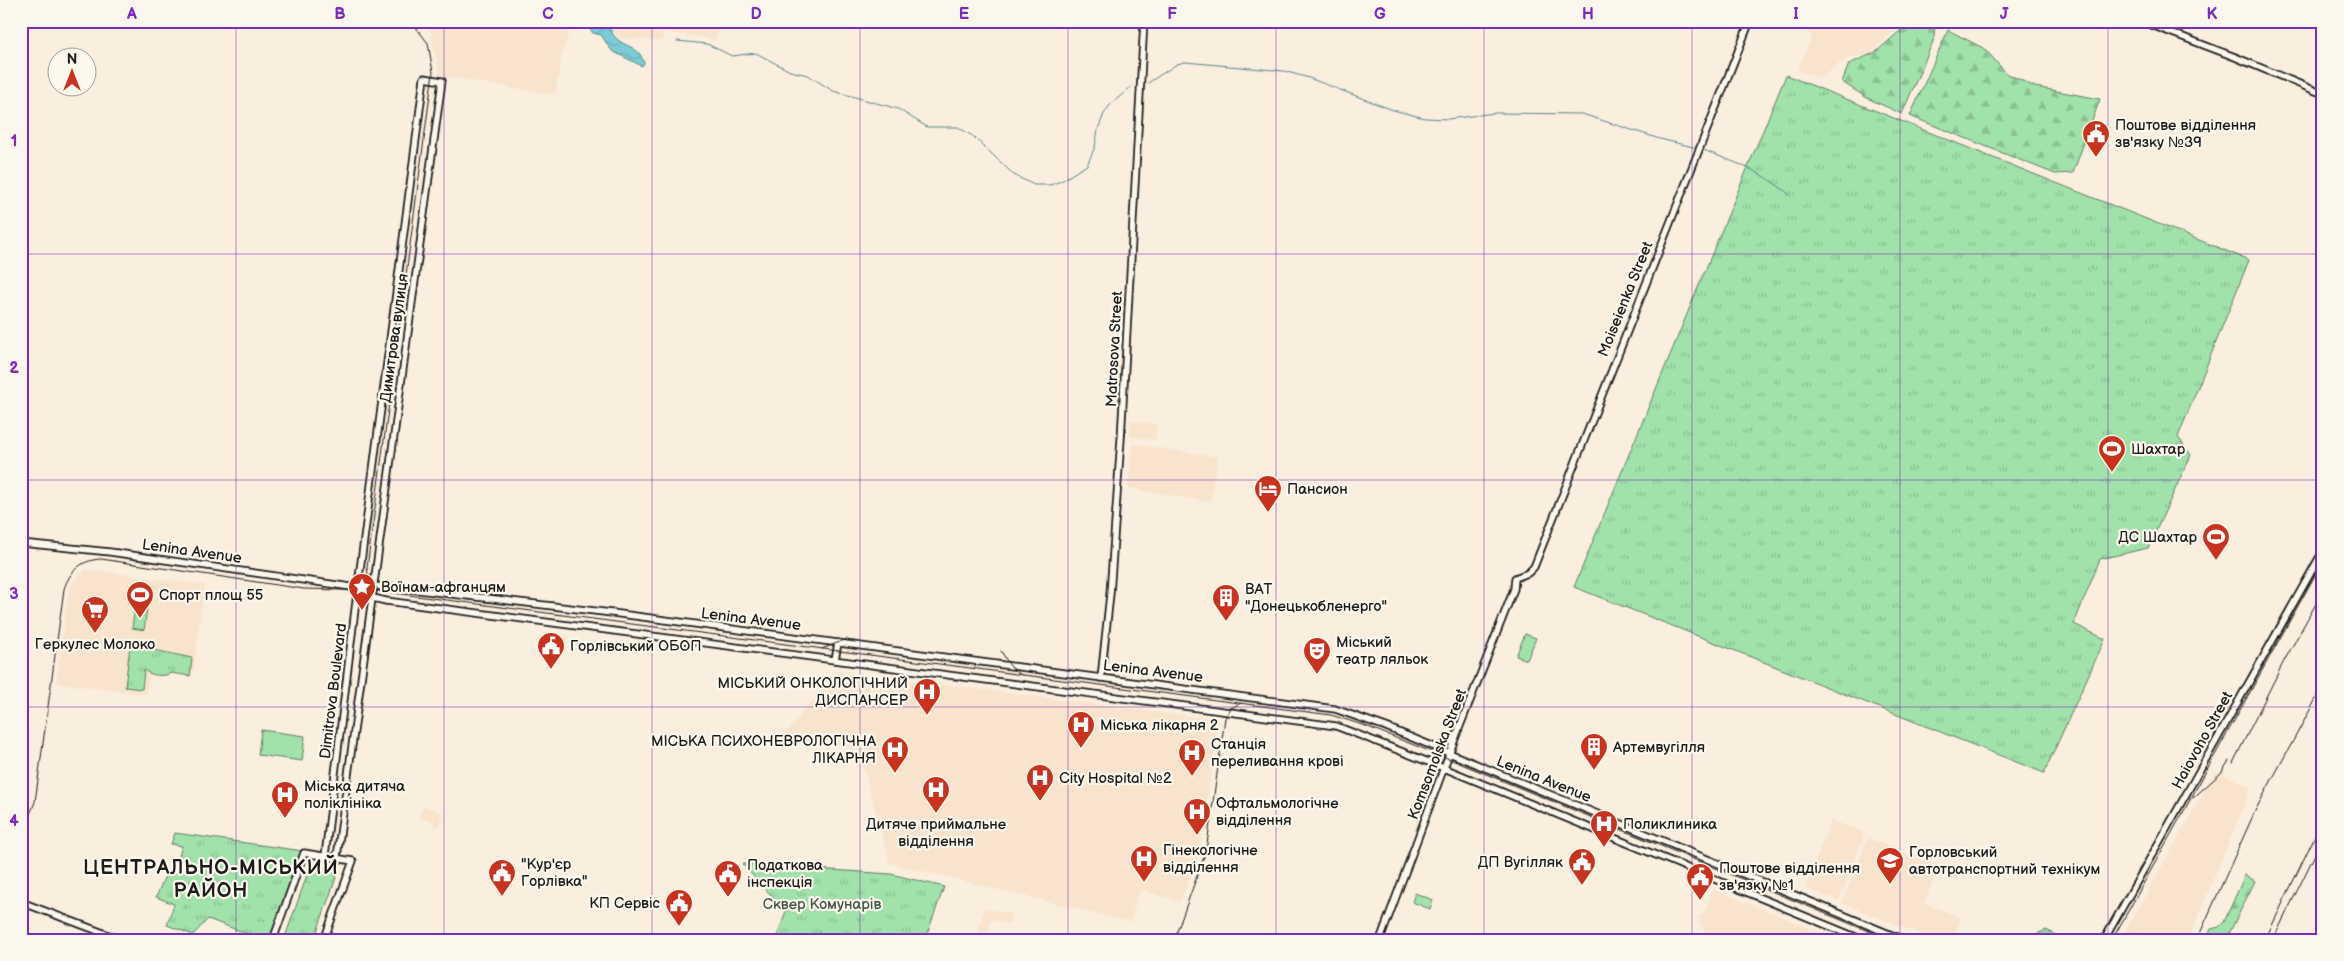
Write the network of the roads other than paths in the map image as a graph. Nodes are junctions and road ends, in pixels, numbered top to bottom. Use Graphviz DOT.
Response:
graph roads {
  1 [pos="1144,21"];
  2 [pos="1750,21"];
  3 [pos="2141,21"];
  4 [pos="2323,94"];
  5 [pos="21,543"];
  6 [pos="2323,551"];
  7 [pos="374,585"];
  8 [pos="358,588"];
  9 [pos="372,598"];
  10 [pos="838,643"];
  11 [pos="835,660"];
  12 [pos="1101,678"];
  13 [pos="1449,754"];
  14 [pos="1444,768"];
  15 [pos="326,856"];
  16 [pos="337,857"];
  17 [pos="21,902"];
  18 [pos="1900,939"];
  19 [pos="122,940"];
  20 [pos="273,940"];
  21 [pos="324,940"];
  22 [pos="1380,940"];
  23 [pos="1863,940"];
  24 [pos="2104,940"];
  1 -- 12 [label="street, Matrosova Street"];
  2 -- 13 [label="street, Komsomolska Street"];
  3 -- 4 [label="street"];
  5 -- 8 [label="street, Lenina Avenue"];
  6 -- 24 [label="street, Haiovoho Street"];
  7 -- 8 [label="street, Lenina Avenue"];
  7 -- 8 [label="street, Димитрова вулиця"];
  7 -- 9 [label="street, Димитрова вулиця"];
  7 -- 10 [label="street, Lenina Avenue"];
  8 -- 9 [label="street, Lenina Avenue"];
  8 -- 15 [label="street, Dimitrova Boulevard"];
  9 -- 11 [label="street, Lenina Avenue"];
  9 -- 16 [label="street, Dimitrova Boulevard"];
  10 -- 11 [label="street"];
  10 -- 12 [label="street, Lenina Avenue"];
  11 -- 14 [label="street, Lenina Avenue"];
  12 -- 13 [label="street, Lenina Avenue"];
  13 -- 14 [label="street, Komsomolska Street"];
  13 -- 18 [label="street, Lenina Avenue"];
  14 -- 22 [label="street, Komsomolska Street"];
  14 -- 23 [label="street, Lenina Avenue"];
  15 -- 16 [label="street"];
  15 -- 20 [label="street"];
  16 -- 21 [label="street"];
  17 -- 19 [label="street"];
}
